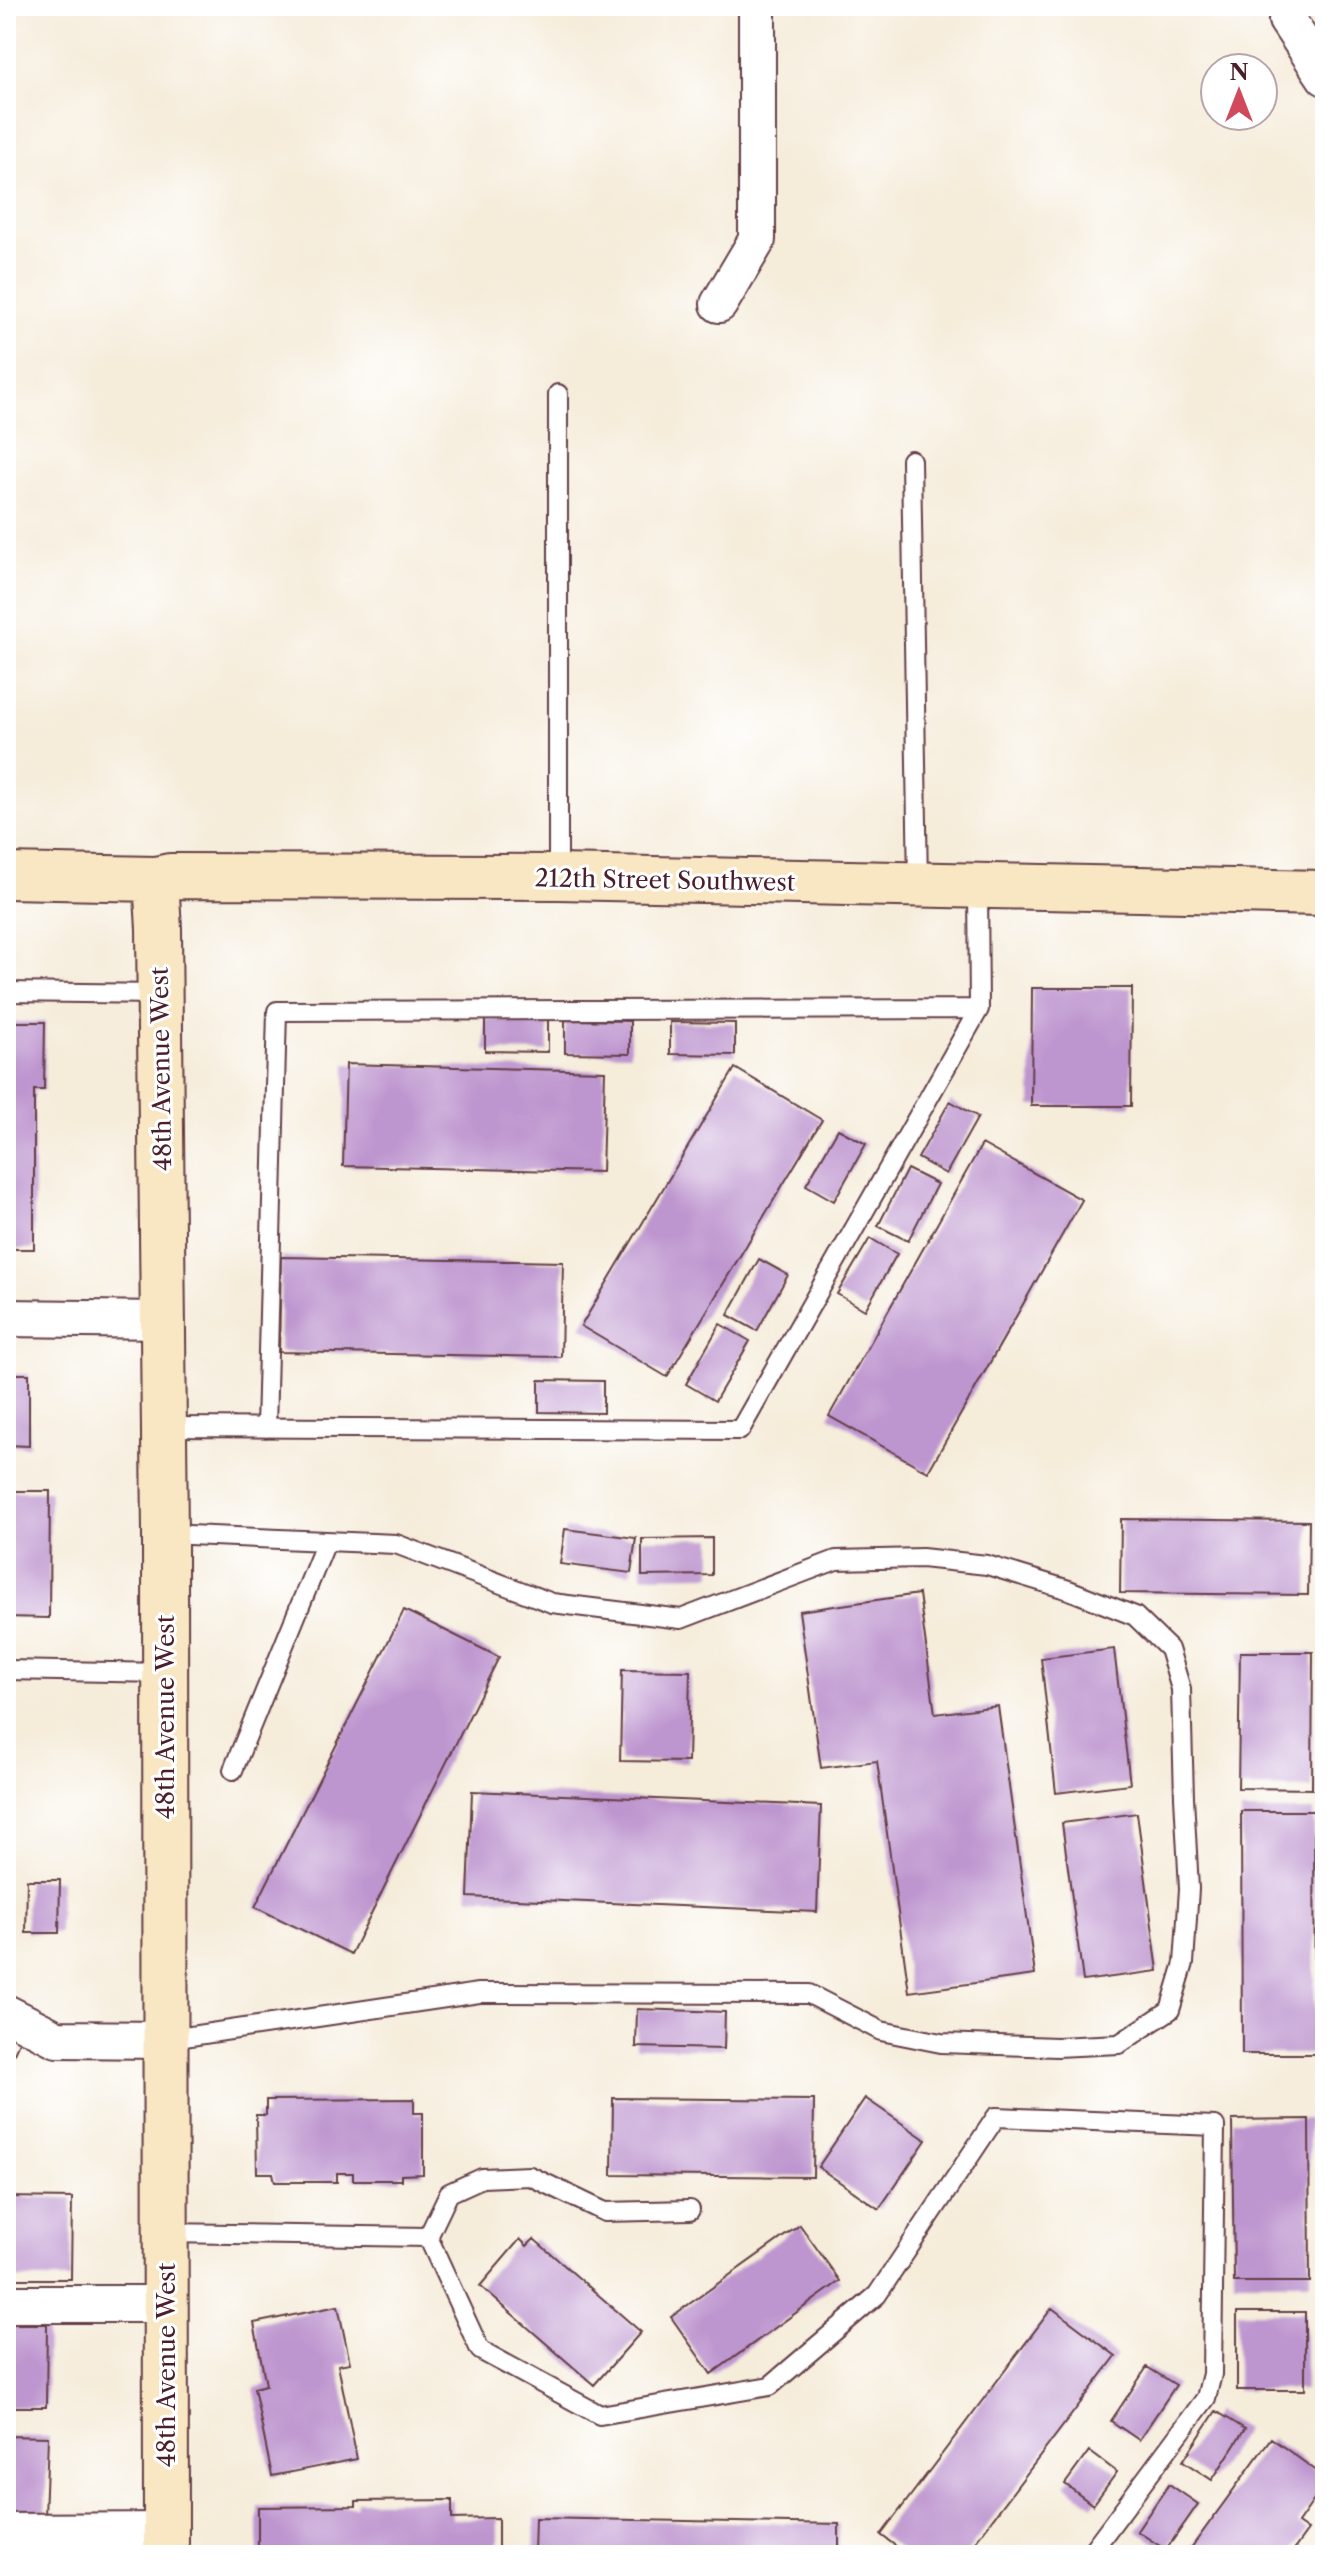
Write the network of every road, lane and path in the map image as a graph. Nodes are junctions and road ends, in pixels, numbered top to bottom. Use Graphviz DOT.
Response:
graph roads {
  1 [pos="757,6"];
  2 [pos="1289,13"];
  3 [pos="1325,77"];
  4 [pos="719,304"];
  5 [pos="558,394"];
  6 [pos="911,460"];
  7 [pos="6,876"];
  8 [pos="558,877"];
  9 [pos="156,879"];
  10 [pos="918,885"];
  11 [pos="978,886"];
  12 [pos="1325,893"];
  13 [pos="6,992"];
  14 [pos="160,994"];
  15 [pos="979,1009"];
  16 [pos="6,1318"];
  17 [pos="163,1320"];
  18 [pos="164,1427"];
  19 [pos="266,1428"];
  20 [pos="165,1534"];
  21 [pos="326,1542"];
  22 [pos="6,1670"];
  23 [pos="164,1673"];
  24 [pos="233,1770"];
  25 [pos="6,2013"];
  26 [pos="164,2040"];
  27 [pos="690,2210"];
  28 [pos="165,2233"];
  29 [pos="428,2237"];
  30 [pos="6,2304"];
  31 [pos="165,2304"];
  32 [pos="6,2532"];
  33 [pos="166,2543"];
  34 [pos="1089,2555"];
  1 -- 4 [label="street"];
  2 -- 3 [label="street"];
  5 -- 8 [label="lane"];
  6 -- 10 [label="lane"];
  7 -- 9 [label="main road, 212th Street Southwest"];
  8 -- 9 [label="main road, 212th Street Southwest"];
  8 -- 10 [label="main road, 212th Street Southwest"];
  9 -- 14 [label="main road, 48th Avenue West"];
  10 -- 11 [label="main road, 212th Street Southwest"];
  11 -- 12 [label="main road, 212th Street Southwest"];
  11 -- 15 [label="lane"];
  13 -- 14 [label="lane"];
  14 -- 17 [label="main road, 48th Avenue West"];
  15 -- 19 [label="lane"];
  15 -- 19 [label="lane"];
  16 -- 17 [label="street"];
  17 -- 18 [label="main road, 48th Avenue West"];
  18 -- 19 [label="lane"];
  18 -- 20 [label="main road, 48th Avenue West"];
  20 -- 21 [label="lane"];
  20 -- 23 [label="main road, 48th Avenue West"];
  21 -- 24 [label="lane"];
  21 -- 26 [label="lane"];
  22 -- 23 [label="lane"];
  23 -- 26 [label="main road, 48th Avenue West"];
  25 -- 26 [label="street"];
  26 -- 28 [label="main road, 48th Avenue West"];
  27 -- 29 [label="lane"];
  28 -- 29 [label="lane"];
  28 -- 31 [label="main road, 48th Avenue West"];
  29 -- 34 [label="lane"];
  30 -- 31 [label="street"];
  31 -- 33 [label="main road, 48th Avenue West"];
  32 -- 33 [label="street"];
}
